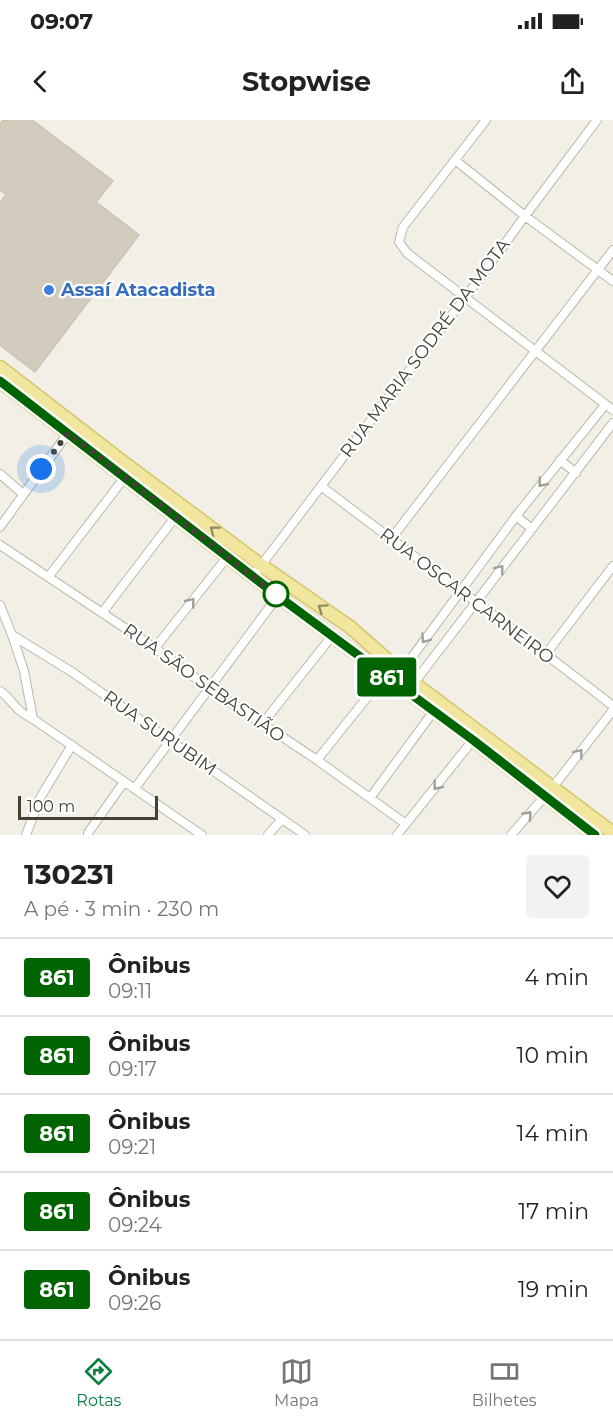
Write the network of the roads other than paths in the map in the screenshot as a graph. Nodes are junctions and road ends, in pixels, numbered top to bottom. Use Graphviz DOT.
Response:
graph roads {
  1 [pos="486,120"];
  2 [pos="597,120"];
  3 [pos="455,160"];
  4 [pos="525,216"];
  5 [pos="613,250"];
  6 [pos="599,269"];
  7 [pos="613,281"];
  8 [pos="465,298"];
  9 [pos="537,351"];
  10 [pos="0,367"];
  11 [pos="0,381"];
  12 [pos="605,405"];
  13 [pos="613,410"];
  14 [pos="613,423"];
  15 [pos="68,433"];
  16 [pos="560,460"];
  17 [pos="576,473"];
  18 [pos="0,474"];
  19 [pos="125,477"];
  20 [pos="321,486"];
  21 [pos="23,494"];
  22 [pos="176,516"];
  23 [pos="516,516"];
  24 [pos="0,527"];
  25 [pos="532,529"];
  26 [pos="391,539"];
  27 [pos="0,545"];
  28 [pos="228,556"];
  29 [pos="261,565"];
  30 [pos="613,566"];
  31 [pos="49,576"];
  32 [pos="253,576"];
  33 [pos="460,591"];
  34 [pos="278,596"];
  35 [pos="475,602"];
  36 [pos="0,605"];
  37 [pos="102,613"];
  38 [pos="12,635"];
  39 [pos="332,636"];
  40 [pos="155,648"];
  41 [pos="546,654"];
  42 [pos="401,672"];
  43 [pos="384,675"];
  44 [pos="414,683"];
  45 [pos="209,688"];
  46 [pos="0,691"];
  47 [pos="613,708"];
  48 [pos="433,712"];
  49 [pos="33,718"];
  50 [pos="263,723"];
  51 [pos="473,740"];
  52 [pos="170,741"];
  53 [pos="72,745"];
  54 [pos="317,760"];
  55 [pos="124,782"];
  56 [pos="135,789"];
  57 [pos="549,791"];
  58 [pos="370,798"];
  59 [pos="282,819"];
  60 [pos="406,824"];
  61 [pos="613,833"];
  62 [pos="26,835"];
  63 [pos="88,835"];
  64 [pos="202,835"];
  65 [pos="268,835"];
  66 [pos="305,835"];
  67 [pos="397,835"];
  68 [pos="511,835"];
  69 [pos="595,835"];
  1 -- 3 [label="street"];
  2 -- 4 [label="street, RUA MARIA SODRÉ DA MOTA"];
  3 -- 4 [label="street"];
  3 -- 8 [label="street"];
  4 -- 6 [label="street"];
  4 -- 8 [label="street, RUA MARIA SODRÉ DA MOTA"];
  5 -- 6 [label="street"];
  6 -- 7 [label="street"];
  6 -- 9 [label="street"];
  8 -- 9 [label="street"];
  8 -- 20 [label="street, RUA MARIA SODRÉ DA MOTA"];
  9 -- 12 [label="street"];
  9 -- 26 [label="street"];
  29 -- 10 [label="main road, one-way"];
  11 -- 15 [label="main road"];
  12 -- 13 [label="street"];
  12 -- 16 [label="street"];
  14 -- 17 [label="street"];
  15 -- 19 [label="main road"];
  15 -- 21 [label="street"];
  16 -- 17 [label="street"];
  16 -- 23 [label="street, one-way"];
  17 -- 25 [label="street"];
  18 -- 21 [label="street"];
  19 -- 22 [label="main road"];
  19 -- 31 [label="street"];
  20 -- 26 [label="street, RUA OSCAR CARNEIRO"];
  20 -- 29 [label="street, RUA MARIA SODRÉ DA MOTA"];
  21 -- 24 [label="street"];
  22 -- 28 [label="main road"];
  22 -- 37 [label="street"];
  23 -- 25 [label="street"];
  23 -- 33 [label="street"];
  35 -- 25 [label="street, one-way"];
  26 -- 33 [label="street, RUA OSCAR CARNEIRO"];
  27 -- 31 [label="street, RUA SÃO SEBASTIÃO"];
  28 -- 32 [label="main road"];
  40 -- 28 [label="street, one-way"];
  29 -- 32 [label="street, RUA MARIA SODRÉ DA MOTA"];
  42 -- 29 [label="main road, one-way"];
  30 -- 41 [label="street"];
  31 -- 37 [label="street, RUA SÃO SEBASTIÃO"];
  32 -- 34 [label="main road"];
  33 -- 35 [label="street, RUA OSCAR CARNEIRO"];
  33 -- 42 [label="street, one-way"];
  34 -- 39 [label="main road"];
  34 -- 45 [label="street"];
  35 -- 41 [label="street, RUA OSCAR CARNEIRO"];
  35 -- 44 [label="street"];
  36 -- 38 [label="street"];
  37 -- 40 [label="street, RUA SÃO SEBASTIÃO"];
  38 -- 49 [label="street"];
  38 -- 52 [label="street, RUA SURUBIM"];
  39 -- 43 [label="main road"];
  39 -- 50 [label="street"];
  40 -- 45 [label="street, RUA SÃO SEBASTIÃO"];
  41 -- 47 [label="street, RUA OSCAR CARNEIRO"];
  42 -- 44 [label="main road"];
  43 -- 48 [label="main road"];
  43 -- 54 [label="street"];
  44 -- 57 [label="main road"];
  45 -- 50 [label="street, RUA SÃO SEBASTIÃO"];
  45 -- 52 [label="street"];
  46 -- 49 [label="street"];
  57 -- 47 [label="street, one-way"];
  48 -- 51 [label="main road"];
  48 -- 58 [label="street"];
  49 -- 53 [label="street"];
  50 -- 54 [label="street, RUA SÃO SEBASTIÃO"];
  51 -- 57 [label="main road"];
  51 -- 60 [label="street, one-way"];
  52 -- 56 [label="street"];
  52 -- 59 [label="street, RUA SURUBIM"];
  53 -- 55 [label="street"];
  53 -- 62 [label="street"];
  54 -- 58 [label="street, RUA SÃO SEBASTIÃO"];
  55 -- 56 [label="street"];
  55 -- 63 [label="street"];
  56 -- 64 [label="street"];
  57 -- 61 [label="main road"];
  68 -- 57 [label="street, one-way"];
  57 -- 69 [label="main road"];
  58 -- 60 [label="street, RUA SÃO SEBASTIÃO"];
  59 -- 65 [label="street"];
  59 -- 66 [label="street, RUA SURUBIM"];
  60 -- 67 [label="street"];
}
